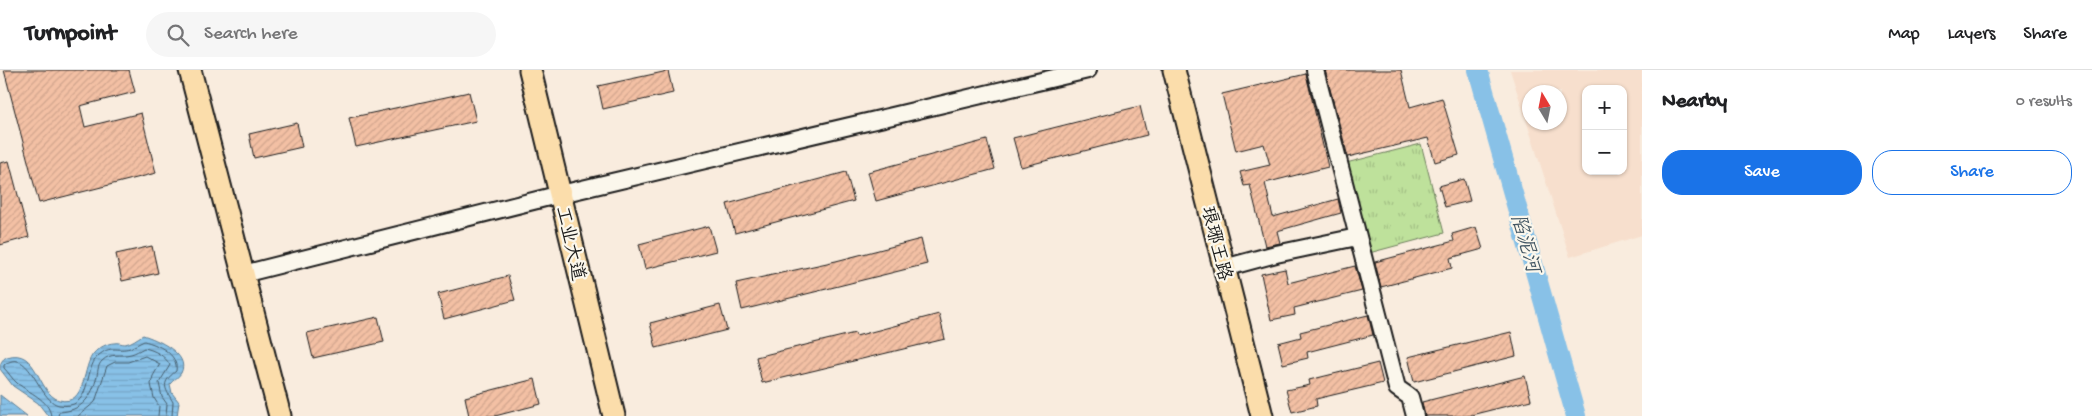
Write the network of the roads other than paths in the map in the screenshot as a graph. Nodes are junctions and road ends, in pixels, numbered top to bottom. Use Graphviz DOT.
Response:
graph roads {
  1 [pos="190,70"];
  2 [pos="530,70"];
  3 [pos="1088,70"];
  4 [pos="1174,70"];
  5 [pos="1187,70"];
  6 [pos="1315,70"];
  7 [pos="561,194"];
  8 [pos="1357,237"];
  9 [pos="1230,266"];
  10 [pos="243,274"];
  11 [pos="280,416"];
  12 [pos="614,416"];
  13 [pos="1262,416"];
  14 [pos="1275,416"];
  15 [pos="1415,416"];
  1 -- 10 [label="main road"];
  2 -- 7 [label="main road, 工业大道"];
  3 -- 7 [label="street"];
  4 -- 9 [label="main road, 琅琊王路"];
  5 -- 9 [label="main road, 琅琊王路"];
  6 -- 8 [label="street"];
  7 -- 10 [label="street"];
  7 -- 12 [label="main road, 工业大道"];
  8 -- 9 [label="street"];
  8 -- 15 [label="street"];
  9 -- 13 [label="main road, 琅琊王路"];
  9 -- 14 [label="main road, 琅琊王路"];
  10 -- 11 [label="main road"];
}
